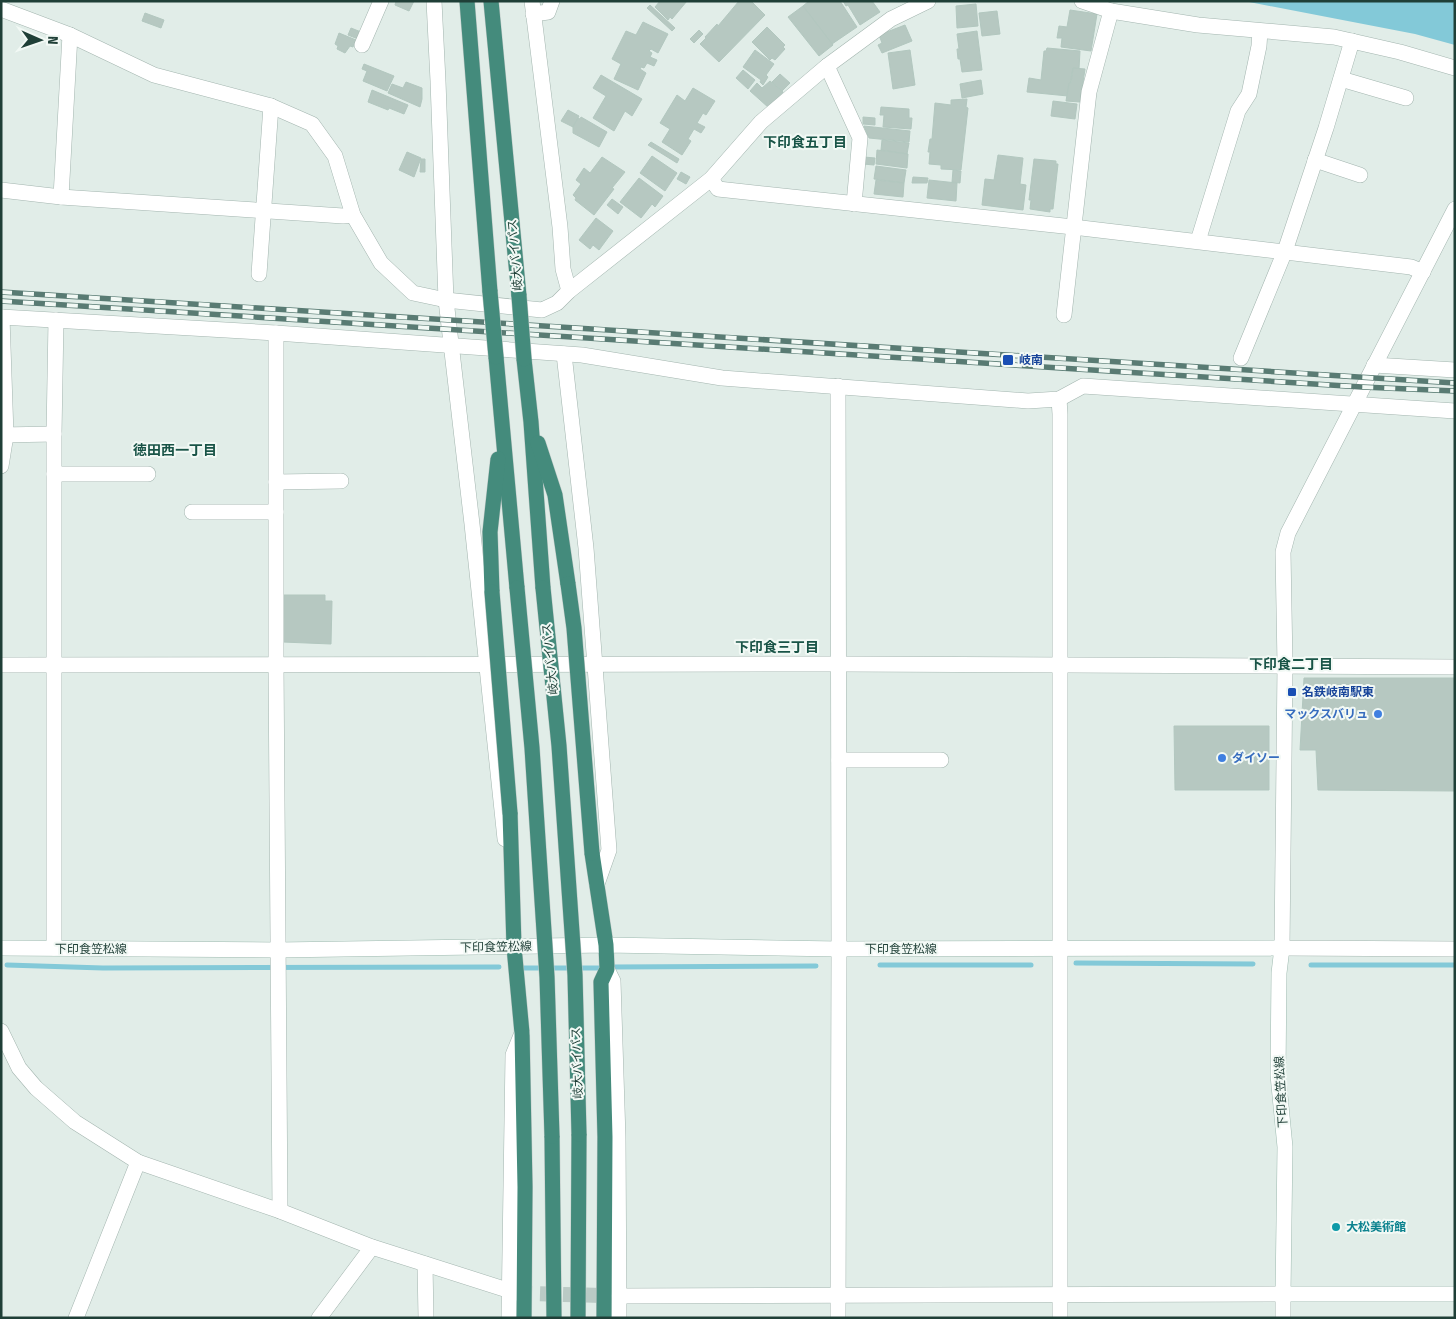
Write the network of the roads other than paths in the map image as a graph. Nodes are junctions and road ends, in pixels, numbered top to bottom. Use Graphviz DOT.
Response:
graph roads {
  1 [pos="381,1"];
  2 [pos="434,1"];
  3 [pos="467,1"];
  4 [pos="491,1"];
  5 [pos="552,1"];
  6 [pos="928,1"];
  7 [pos="1082,1"];
  8 [pos="1,8"];
  9 [pos="533,8"];
  10 [pos="1112,11"];
  11 [pos="1260,32"];
  12 [pos="70,35"];
  13 [pos="1352,41"];
  14 [pos="362,45"];
  15 [pos="827,66"];
  16 [pos="1455,68"];
  17 [pos="1341,79"];
  18 [pos="1406,98"];
  19 [pos="271,106"];
  20 [pos="1315,160"];
  21 [pos="1360,175"];
  22 [pos="711,179"];
  23 [pos="1,190"];
  24 [pos="61,197"];
  25 [pos="854,204"];
  26 [pos="1455,209"];
  27 [pos="263,210"];
  28 [pos="353,215"];
  29 [pos="1073,227"];
  30 [pos="1198,241"];
  31 [pos="1285,251"];
  32 [pos="1423,272"];
  33 [pos="259,274"];
  34 [pos="569,291"];
  35 [pos="446,300"];
  36 [pos="1064,315"];
  37 [pos="1,317"];
  38 [pos="56,320"];
  39 [pos="276,333"];
  40 [pos="452,345"];
  41 [pos="564,354"];
  42 [pos="1241,358"];
  43 [pos="1374,364"];
  44 [pos="1455,370"];
  45 [pos="838,386"];
  46 [pos="1059,399"];
  47 [pos="1353,405"];
  48 [pos="1455,411"];
  49 [pos="531,422"];
  50 [pos="502,428"];
  51 [pos="54,434"];
  52 [pos="4,435"];
  53 [pos="1,466"];
  54 [pos="54,474"];
  55 [pos="148,474"];
  56 [pos="341,481"];
  57 [pos="276,482"];
  58 [pos="192,512"];
  59 [pos="276,512"];
  60 [pos="54,664"];
  61 [pos="276,664"];
  62 [pos="486,664"];
  63 [pos="596,664"];
  64 [pos="839,664"];
  65 [pos="1060,664"];
  66 [pos="1,665"];
  67 [pos="1285,665"];
  68 [pos="1455,667"];
  69 [pos="839,760"];
  70 [pos="941,760"];
  71 [pos="512,864"];
  72 [pos="597,884"];
  73 [pos="606,945"];
  74 [pos="514,947"];
  75 [pos="1,948"];
  76 [pos="54,948"];
  77 [pos="1060,948"];
  78 [pos="1282,948"];
  79 [pos="839,949"];
  80 [pos="1455,950"];
  81 [pos="278,962"];
  82 [pos="607,969"];
  83 [pos="1,1031"];
  84 [pos="522,1033"];
  85 [pos="138,1162"];
  86 [pos="280,1211"];
  87 [pos="372,1247"];
  88 [pos="425,1264"];
  89 [pos="514,1292"];
  90 [pos="1060,1294"];
  91 [pos="1283,1294"];
  92 [pos="1455,1294"];
  93 [pos="838,1295"];
  94 [pos="619,1296"];
  95 [pos="76,1318"];
  96 [pos="319,1318"];
  97 [pos="426,1318"];
  98 [pos="509,1318"];
  99 [pos="524,1318"];
  100 [pos="554,1318"];
  101 [pos="578,1318"];
  102 [pos="604,1318"];
  103 [pos="619,1318"];
  104 [pos="838,1318"];
  105 [pos="1060,1318"];
  106 [pos="1283,1318"];
  1 -- 14 [label="street"];
  2 -- 35 [label="street"];
  3 -- 50 [label="highway, bridge"];
  4 -- 49 [label="highway, 岐大バイパス, bridge"];
  5 -- 9 [label="street"];
  6 -- 15 [label="street"];
  7 -- 10 [label="street"];
  8 -- 12 [label="street"];
  9 -- 34 [label="street"];
  10 -- 11 [label="street"];
  10 -- 29 [label="street"];
  11 -- 13 [label="street"];
  11 -- 30 [label="street"];
  12 -- 19 [label="street"];
  12 -- 24 [label="street"];
  13 -- 16 [label="street"];
  13 -- 17 [label="street"];
  15 -- 22 [label="street"];
  15 -- 25 [label="street"];
  17 -- 18 [label="street"];
  17 -- 20 [label="street"];
  19 -- 27 [label="street"];
  19 -- 28 [label="street"];
  20 -- 21 [label="street"];
  20 -- 31 [label="street"];
  22 -- 25 [label="street"];
  22 -- 34 [label="street"];
  23 -- 24 [label="street"];
  24 -- 27 [label="street"];
  25 -- 29 [label="street"];
  26 -- 32 [label="street"];
  27 -- 28 [label="street"];
  27 -- 33 [label="street"];
  28 -- 35 [label="street"];
  29 -- 30 [label="street"];
  29 -- 36 [label="street"];
  30 -- 31 [label="street"];
  31 -- 32 [label="street"];
  31 -- 42 [label="street"];
  32 -- 43 [label="street"];
  34 -- 35 [label="street"];
  35 -- 40 [label="street"];
  37 -- 38 [label="street"];
  37 -- 52 [label="street"];
  38 -- 39 [label="street"];
  38 -- 51 [label="street"];
  39 -- 40 [label="street"];
  39 -- 57 [label="street"];
  40 -- 41 [label="street"];
  40 -- 62 [label="street"];
  41 -- 45 [label="street"];
  41 -- 63 [label="street"];
  43 -- 44 [label="street"];
  43 -- 47 [label="street"];
  45 -- 46 [label="street"];
  45 -- 64 [label="street"];
  46 -- 47 [label="street"];
  46 -- 65 [label="street"];
  47 -- 48 [label="street"];
  47 -- 67 [label="street"];
  49 -- 72 [label="highway, bridge"];
  49 -- 101 [label="highway, 岐大バイパス, bridge"];
  50 -- 71 [label="highway, bridge"];
  50 -- 100 [label="highway, bridge"];
  51 -- 52 [label="street"];
  51 -- 54 [label="street"];
  52 -- 53 [label="street"];
  54 -- 55 [label="street"];
  54 -- 60 [label="street"];
  56 -- 57 [label="street"];
  57 -- 59 [label="street"];
  58 -- 59 [label="street"];
  59 -- 61 [label="street"];
  60 -- 61 [label="street"];
  60 -- 66 [label="street"];
  60 -- 76 [label="street"];
  61 -- 62 [label="street"];
  61 -- 81 [label="street"];
  62 -- 63 [label="street"];
  62 -- 71 [label="street"];
  63 -- 64 [label="street"];
  63 -- 72 [label="street"];
  64 -- 65 [label="street"];
  64 -- 69 [label="street"];
  65 -- 67 [label="street"];
  65 -- 77 [label="street"];
  67 -- 68 [label="street"];
  67 -- 78 [label="street"];
  69 -- 70 [label="street"];
  69 -- 79 [label="street"];
  71 -- 74 [label="highway"];
  72 -- 73 [label="highway"];
  73 -- 74 [label="street, 下印食笠松線"];
  73 -- 79 [label="street, 下印食笠松線"];
  73 -- 82 [label="highway"];
  74 -- 81 [label="street, 下印食笠松線"];
  74 -- 84 [label="highway"];
  75 -- 76 [label="street, 下印食笠松線"];
  76 -- 81 [label="street, 下印食笠松線"];
  77 -- 78 [label="street, 下印食笠松線"];
  77 -- 79 [label="street, 下印食笠松線"];
  77 -- 90 [label="street"];
  78 -- 80 [label="street"];
  78 -- 91 [label="street, 下印食笠松線"];
  79 -- 93 [label="street"];
  81 -- 86 [label="street"];
  82 -- 94 [label="street"];
  82 -- 102 [label="highway"];
  83 -- 85 [label="street"];
  84 -- 89 [label="street"];
  84 -- 99 [label="highway"];
  85 -- 86 [label="street"];
  85 -- 95 [label="street"];
  86 -- 87 [label="street"];
  87 -- 88 [label="street"];
  87 -- 96 [label="street"];
  88 -- 89 [label="street"];
  88 -- 97 [label="street"];
  89 -- 98 [label="street"];
  90 -- 91 [label="street"];
  90 -- 93 [label="street"];
  90 -- 105 [label="street"];
  91 -- 92 [label="street"];
  91 -- 106 [label="street, 下印食笠松線"];
  93 -- 94 [label="street"];
  93 -- 104 [label="street"];
  94 -- 103 [label="street"];
}
